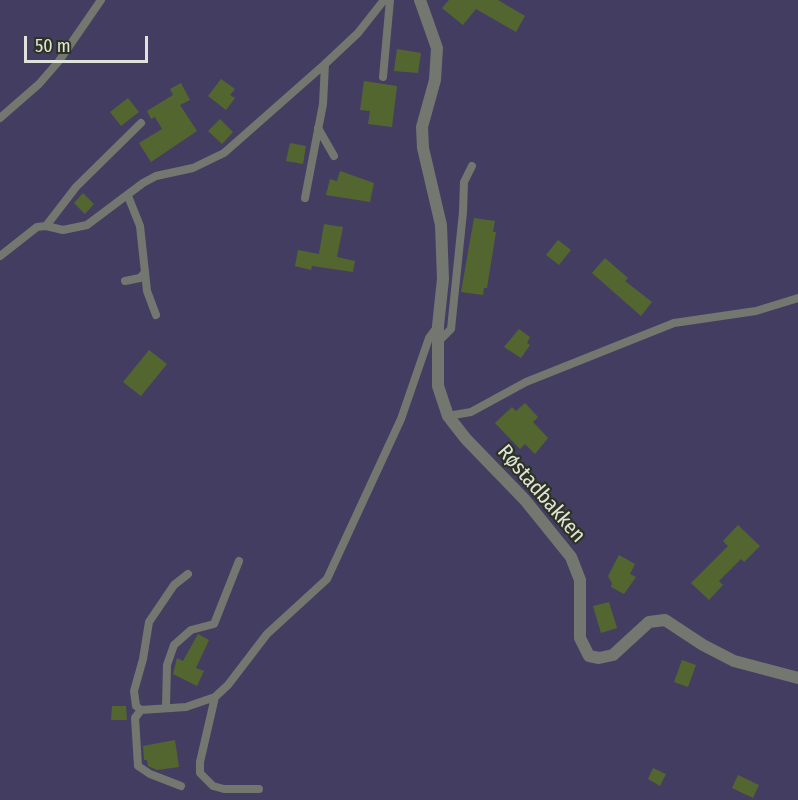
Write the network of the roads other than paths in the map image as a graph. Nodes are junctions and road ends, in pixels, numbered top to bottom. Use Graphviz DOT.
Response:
graph roads {
  1 [pos="101,0"];
  2 [pos="384,0"];
  3 [pos="390,0"];
  4 [pos="420,0"];
  5 [pos="326,64"];
  6 [pos="383,77"];
  7 [pos="0,118"];
  8 [pos="141,123"];
  9 [pos="318,128"];
  10 [pos="334,156"];
  11 [pos="472,166"];
  12 [pos="128,196"];
  13 [pos="305,198"];
  14 [pos="46,225"];
  15 [pos="0,256"];
  16 [pos="146,272"];
  17 [pos="125,281"];
  18 [pos="798,298"];
  19 [pos="156,315"];
  20 [pos="438,326"];
  21 [pos="439,341"];
  22 [pos="448,416"];
  23 [pos="239,561"];
  24 [pos="188,574"];
  25 [pos="798,678"];
  26 [pos="214,697"];
  27 [pos="166,706"];
  28 [pos="141,710"];
  29 [pos="181,786"];
  30 [pos="259,789"];
  1 -- 7 [label="lane"];
  2 -- 5 [label="lane"];
  3 -- 6 [label="lane"];
  4 -- 20 [label="street, Røstadbakken"];
  5 -- 9 [label="lane"];
  5 -- 12 [label="lane"];
  8 -- 14 [label="lane"];
  9 -- 10 [label="lane"];
  9 -- 13 [label="lane"];
  11 -- 21 [label="lane, Røstadbakken"];
  12 -- 14 [label="lane"];
  12 -- 16 [label="lane"];
  14 -- 15 [label="lane"];
  16 -- 17 [label="lane"];
  16 -- 19 [label="lane"];
  18 -- 22 [label="lane"];
  20 -- 21 [label="street, Røstadbakken"];
  20 -- 26 [label="lane, Røstadbakken"];
  21 -- 22 [label="street, Røstadbakken"];
  22 -- 25 [label="street, Røstadbakken"];
  23 -- 27 [label="lane"];
  24 -- 28 [label="lane"];
  26 -- 27 [label="lane, Røstadbakken"];
  26 -- 30 [label="lane"];
  27 -- 28 [label="lane, Røstadbakken"];
  28 -- 29 [label="lane"];
}
